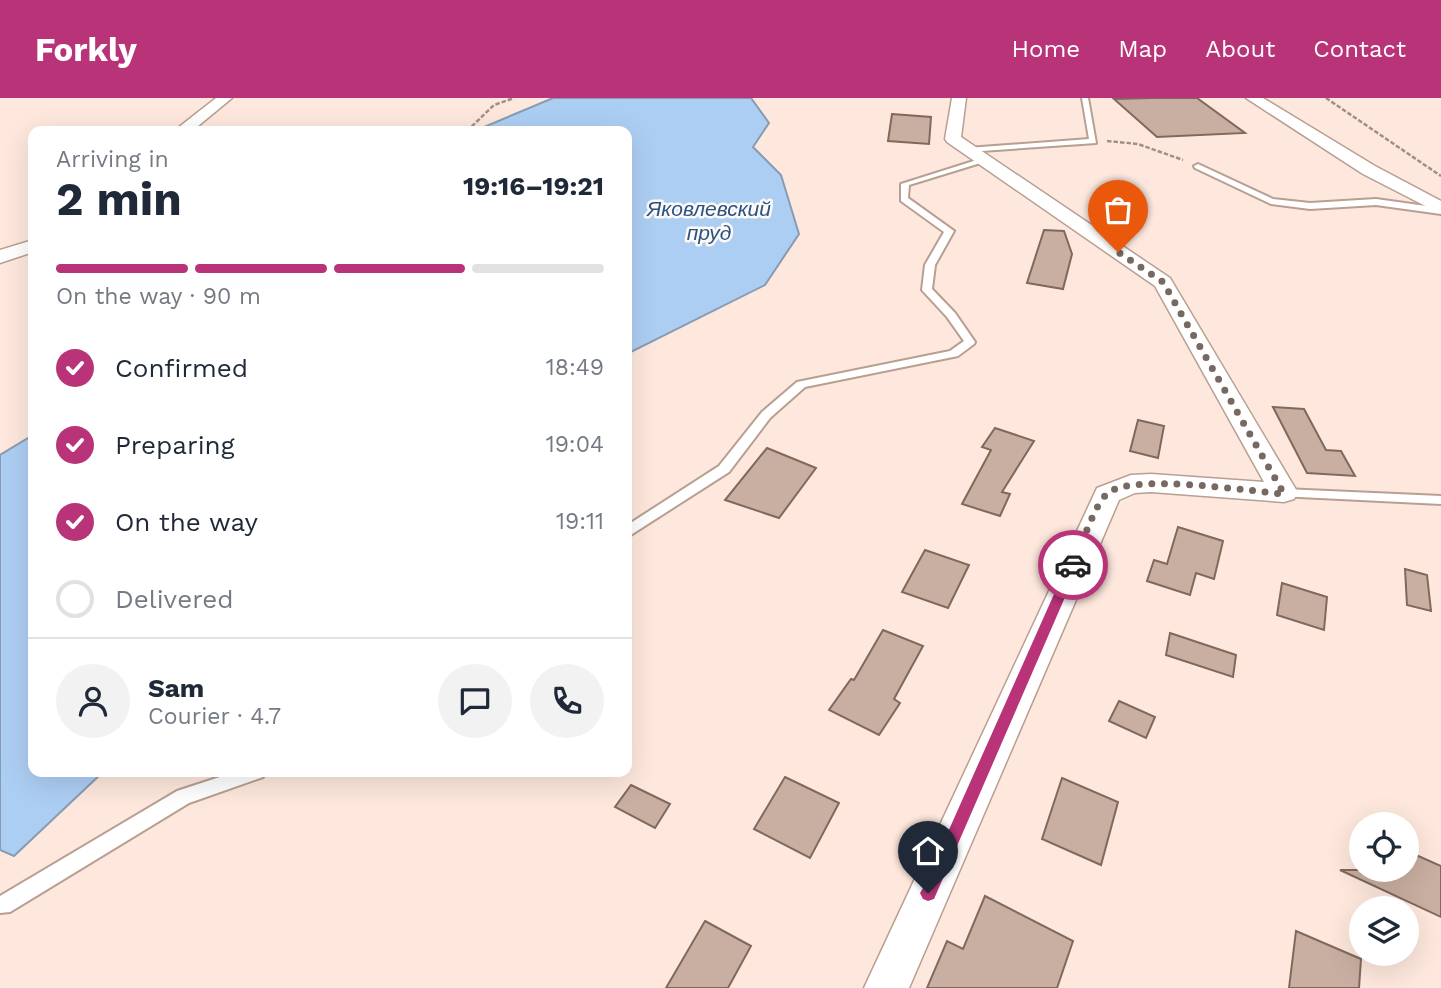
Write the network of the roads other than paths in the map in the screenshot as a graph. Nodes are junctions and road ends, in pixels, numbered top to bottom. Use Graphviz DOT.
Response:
graph roads {
  1 [pos="225,98"];
  2 [pos="959,98"];
  3 [pos="1085,98"];
  4 [pos="1254,98"];
  5 [pos="189,126"];
  6 [pos="975,156"];
  7 [pos="1198,166"];
  8 [pos="1441,209"];
  9 [pos="28,248"];
  10 [pos="3,257"];
  11 [pos="28,268"];
  12 [pos="1284,494"];
  13 [pos="1441,500"];
  14 [pos="632,529"];
  15 [pos="242,777"];
  16 [pos="4,905"];
  17 [pos="886,988"];
  1 -- 5 [label="street"];
  2 -- 6 [label="street"];
  3 -- 6 [label="lane"];
  4 -- 8 [label="street"];
  6 -- 12 [label="street"];
  6 -- 14 [label="lane"];
  7 -- 8 [label="lane"];
  9 -- 10 [label="street"];
  10 -- 11 [label="street"];
  12 -- 13 [label="lane"];
  12 -- 17 [label="street"];
  15 -- 16 [label="lane"];
}
